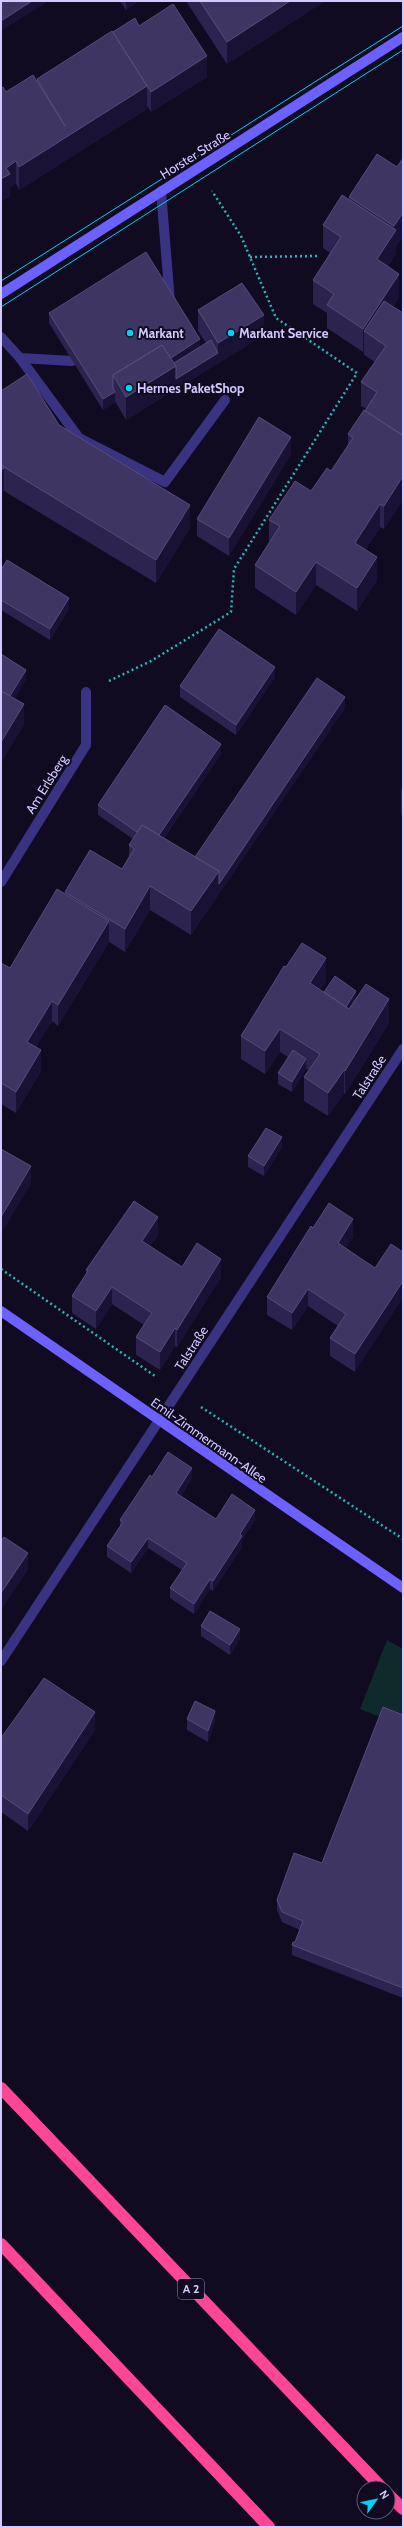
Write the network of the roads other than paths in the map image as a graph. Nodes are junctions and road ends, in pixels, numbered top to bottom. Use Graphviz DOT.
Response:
graph roads {
  1 [pos="403,37"];
  2 [pos="161,192"];
  3 [pos="1,294"];
  4 [pos="170,302"];
  5 [pos="1,337"];
  6 [pos="20,358"];
  7 [pos="72,361"];
  8 [pos="226,400"];
  9 [pos="86,692"];
  10 [pos="1,882"];
  11 [pos="403,1049"];
  12 [pos="1,1311"];
  13 [pos="160,1421"];
  14 [pos="403,1588"];
  15 [pos="1,1661"];
  16 [pos="1,2088"];
  17 [pos="1,2244"];
  18 [pos="374,2480"];
  19 [pos="269,2527"];
  1 -- 2 [label="main road, Horster Straße"];
  2 -- 3 [label="main road, Horster Straße"];
  2 -- 4 [label="street"];
  5 -- 6 [label="street"];
  6 -- 7 [label="street"];
  6 -- 8 [label="street"];
  9 -- 10 [label="street, Am Erlsberg"];
  11 -- 13 [label="street, Talstraße"];
  12 -- 13 [label="main road, Emil-Zimmermann-Allee"];
  13 -- 14 [label="main road, Emil-Zimmermann-Allee"];
  13 -- 15 [label="street, Talstraße"];
  16 -- 18 [label="highway, A 2"];
  17 -- 19 [label="highway"];
}
